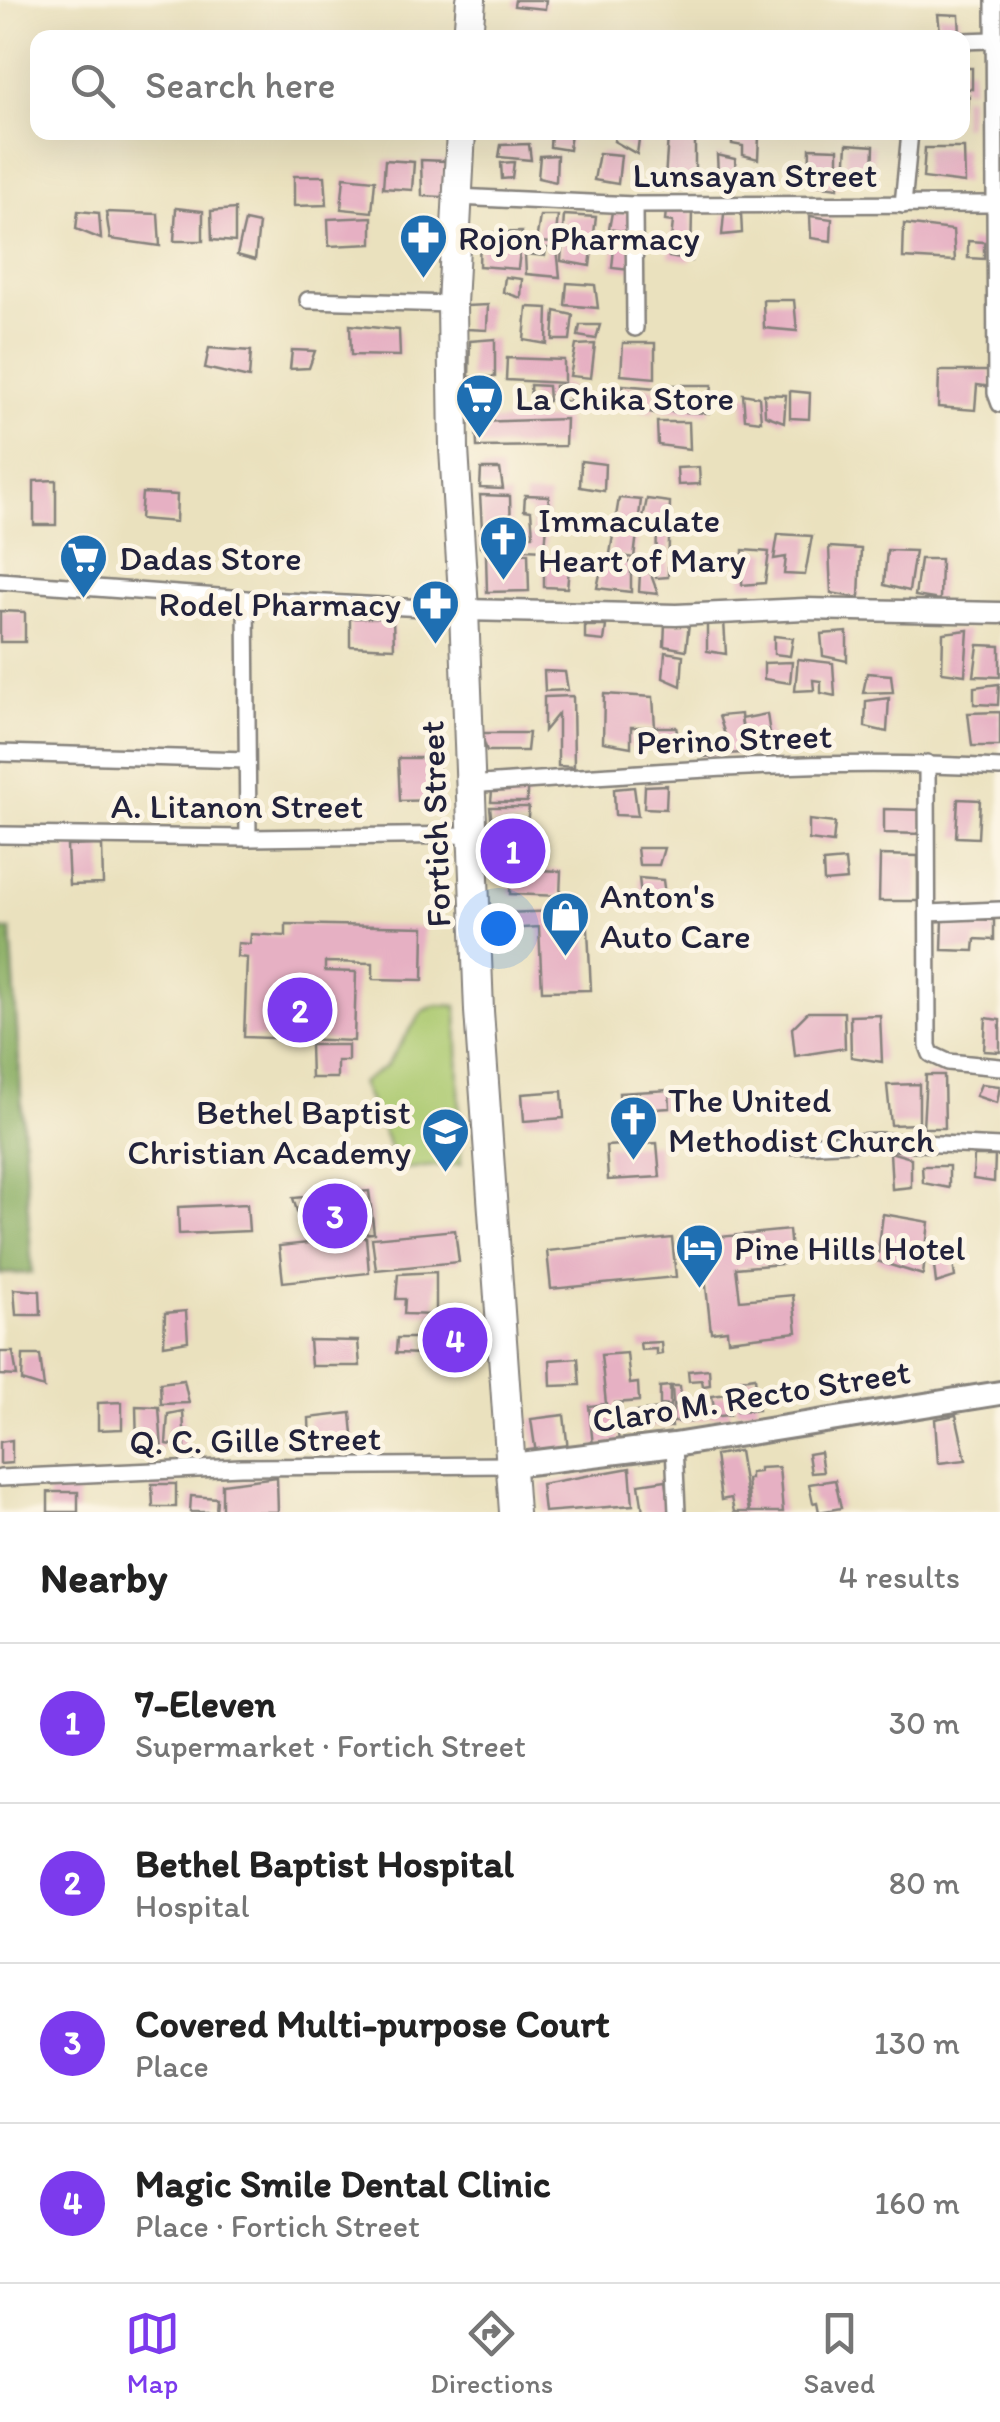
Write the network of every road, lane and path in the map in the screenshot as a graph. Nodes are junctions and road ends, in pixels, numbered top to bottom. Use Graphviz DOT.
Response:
graph roads {
  1 [pos="471,0"];
  2 [pos="994,0"];
  3 [pos="469,30"];
  4 [pos="970,40"];
  5 [pos="992,40"];
  6 [pos="460,140"];
  7 [pos="909,140"];
  8 [pos="456,197"];
  9 [pos="994,204"];
  10 [pos="634,205"];
  11 [pos="903,205"];
  12 [pos="308,300"];
  13 [pos="452,304"];
  14 [pos="635,328"];
  15 [pos="1000,404"];
  16 [pos="0,581"];
  17 [pos="246,599"];
  18 [pos="464,610"];
  19 [pos="1000,613"];
  20 [pos="0,753"];
  21 [pos="247,760"];
  22 [pos="928,763"];
  23 [pos="1000,768"];
  24 [pos="471,786"];
  25 [pos="473,834"];
  26 [pos="0,835"];
  27 [pos="248,838"];
  28 [pos="1000,910"];
  29 [pos="928,913"];
  30 [pos="1000,1067"];
  31 [pos="780,1146"];
  32 [pos="1000,1147"];
  33 [pos="1000,1393"];
  34 [pos="674,1445"];
  35 [pos="512,1466"];
  36 [pos="0,1478"];
  37 [pos="514,1512"];
  38 [pos="677,1512"];
  1 -- 3 [label="highway"];
  2 -- 5 [label="street"];
  4 -- 5 [label="street"];
  5 -- 9 [label="street"];
  6 -- 8 [label="highway, Fortich Street"];
  7 -- 11 [label="street"];
  8 -- 10 [label="street, Lunsayan Street"];
  8 -- 13 [label="highway, Fortich Street"];
  9 -- 11 [label="street, Lunsayan Street"];
  9 -- 15 [label="street"];
  10 -- 11 [label="street, Lunsayan Street"];
  10 -- 14 [label="street"];
  12 -- 13 [label="street"];
  13 -- 18 [label="highway, Fortich Street"];
  16 -- 17 [label="street"];
  17 -- 18 [label="street"];
  17 -- 21 [label="street"];
  18 -- 19 [label="street"];
  18 -- 24 [label="highway, Fortich Street"];
  20 -- 21 [label="street"];
  21 -- 27 [label="street"];
  22 -- 23 [label="street, Perino Street"];
  22 -- 24 [label="street, Perino Street"];
  22 -- 29 [label="street"];
  24 -- 25 [label="highway, Fortich Street"];
  25 -- 27 [label="street, A. Litanon Street"];
  25 -- 35 [label="highway, Fortich Street"];
  26 -- 27 [label="street, A. Litanon Street"];
  28 -- 29 [label="street"];
  29 -- 30 [label="street"];
  31 -- 32 [label="street"];
  33 -- 34 [label="main road, Claro M. Recto Street"];
  34 -- 35 [label="main road, Claro M. Recto Street"];
  34 -- 38 [label="street"];
  35 -- 36 [label="street, Q. C. Gille Street"];
  35 -- 37 [label="highway, Fortich Street"];
}
